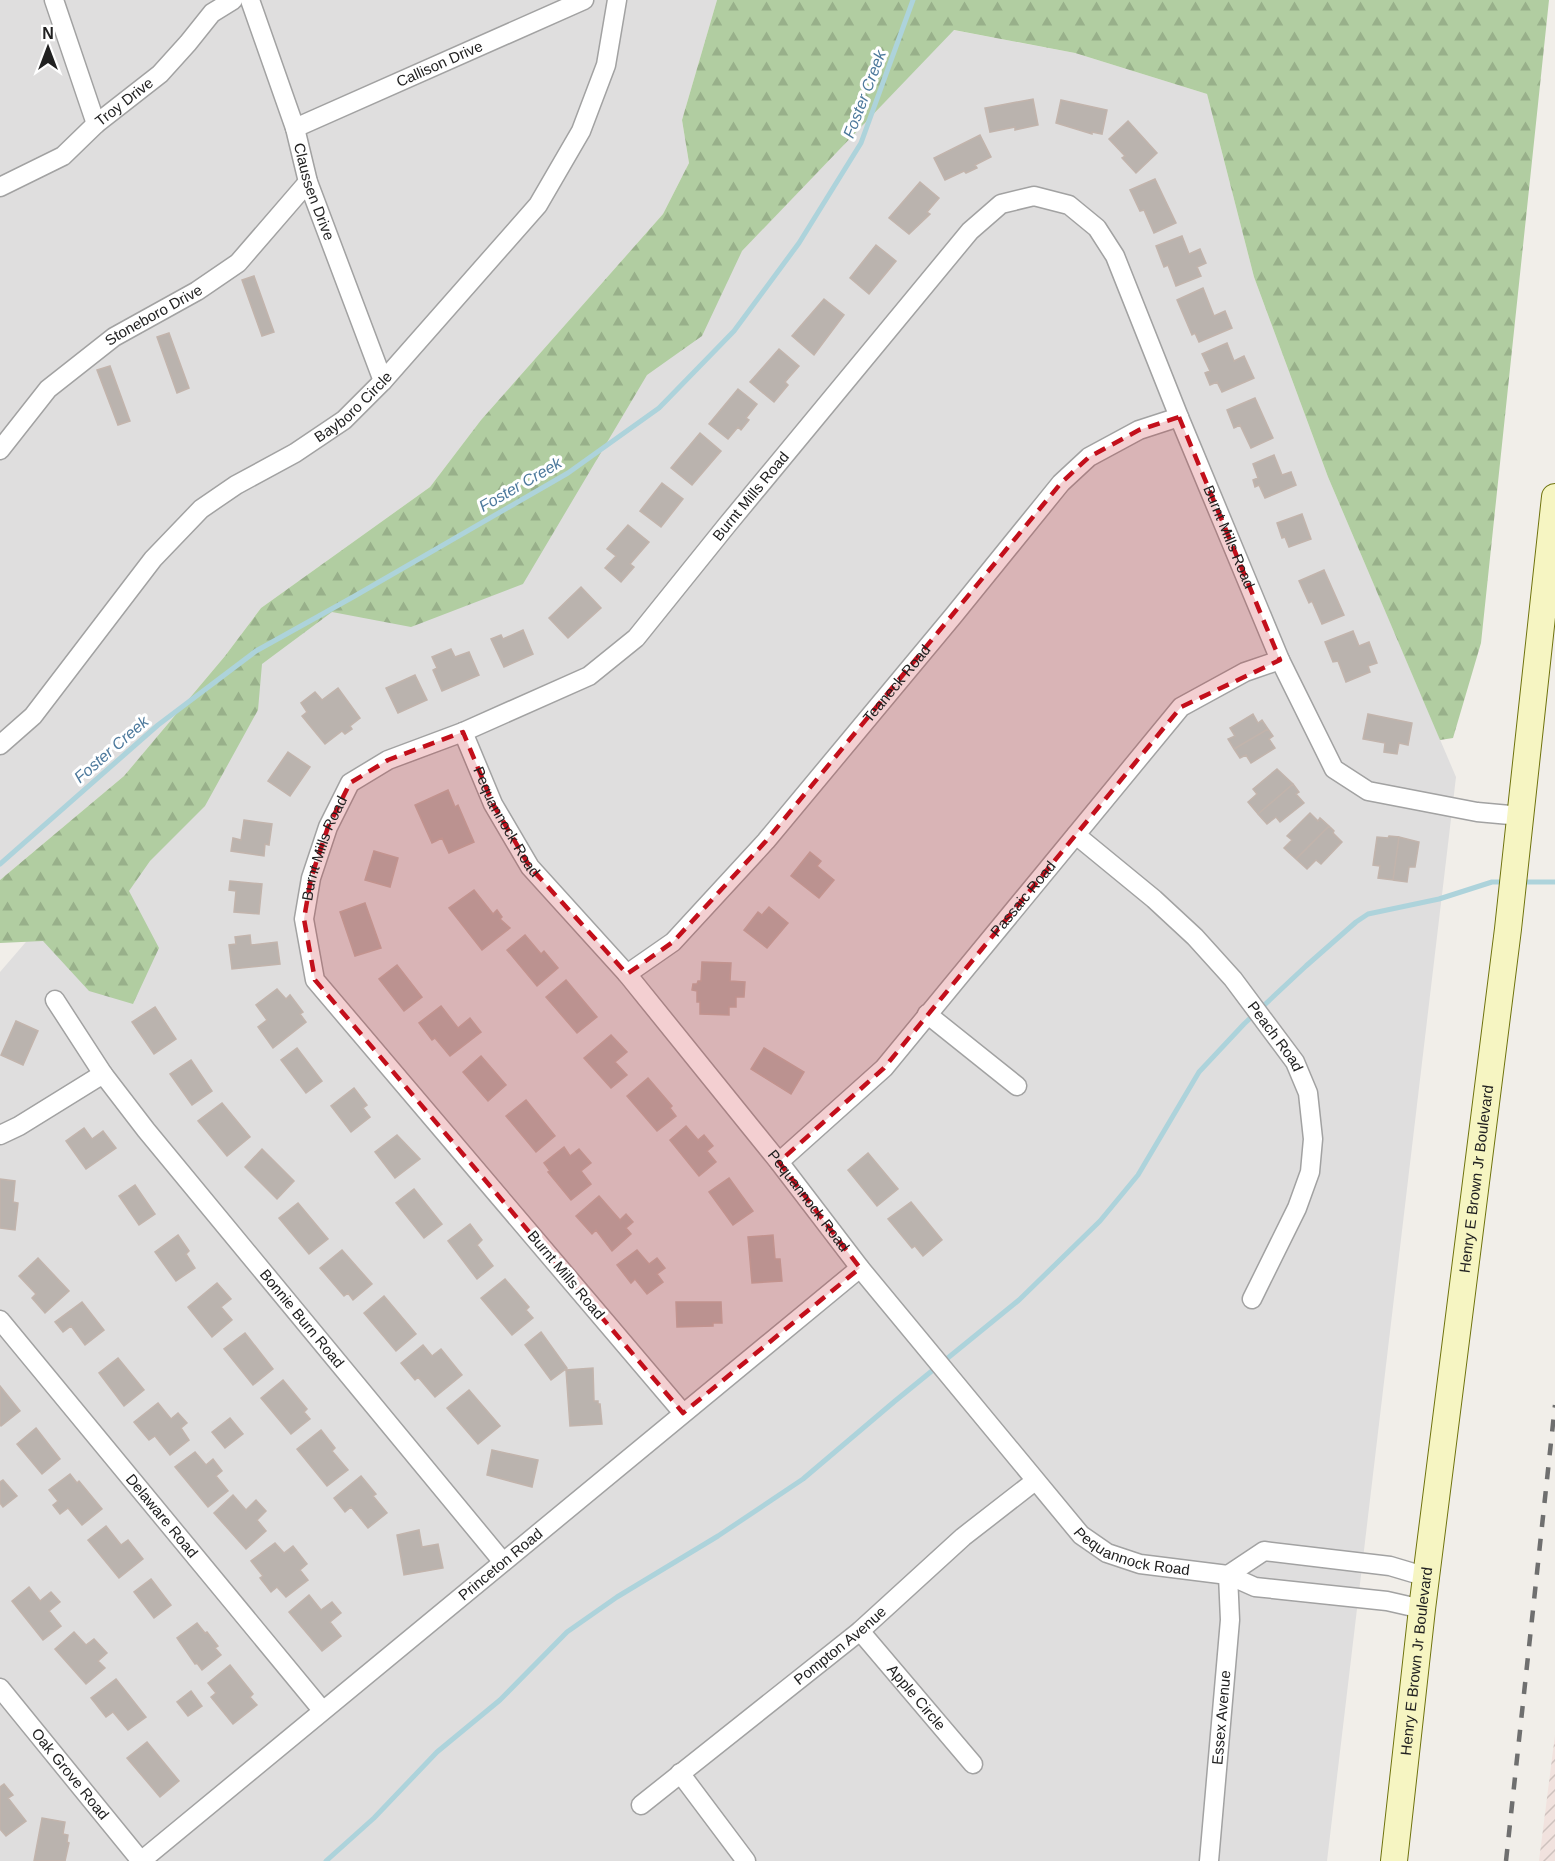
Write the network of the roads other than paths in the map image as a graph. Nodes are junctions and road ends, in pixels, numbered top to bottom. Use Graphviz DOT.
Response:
graph roads {
  1 [pos="54,0"];
  2 [pos="232,0"];
  3 [pos="250,0"];
  4 [pos="584,0"];
  5 [pos="617,0"];
  6 [pos="96,124"];
  7 [pos="295,128"];
  8 [pos="308,182"];
  9 [pos="0,187"];
  10 [pos="383,381"];
  11 [pos="1179,417"];
  12 [pos="0,450"];
  13 [pos="1555,497"];
  14 [pos="1280,660"];
  15 [pos="463,732"];
  16 [pos="0,746"];
  17 [pos="1521,816"];
  18 [pos="1076,835"];
  19 [pos="627,974"];
  20 [pos="55,1000"];
  21 [pos="927,1014"];
  22 [pos="103,1074"];
  23 [pos="1017,1086"];
  24 [pos="0,1135"];
  25 [pos="779,1162"];
  26 [pos="860,1268"];
  27 [pos="1252,1299"];
  28 [pos="0,1320"];
  29 [pos="683,1413"];
  30 [pos="1035,1481"];
  31 [pos="503,1562"];
  32 [pos="1228,1575"];
  33 [pos="1427,1577"];
  34 [pos="1422,1609"];
  35 [pos="860,1631"];
  36 [pos="0,1688"];
  37 [pos="322,1710"];
  38 [pos="973,1764"];
  39 [pos="680,1773"];
  40 [pos="641,1805"];
  41 [pos="141,1861"];
  42 [pos="746,1861"];
  43 [pos="1209,1861"];
  44 [pos="1394,1861"];
  1 -- 6 [label="street"];
  2 -- 6 [label="street, Troy Drive"];
  3 -- 7 [label="street, Claussen Drive"];
  4 -- 7 [label="street, Callison Drive"];
  5 -- 10 [label="street, Bayboro Circle"];
  6 -- 9 [label="street, Troy Drive"];
  7 -- 8 [label="street, Claussen Drive"];
  8 -- 10 [label="street, Claussen Drive"];
  8 -- 12 [label="street, Stoneboro Drive"];
  10 -- 16 [label="street, Bayboro Circle"];
  11 -- 14 [label="street, Burnt Mills Road"];
  11 -- 15 [label="street, Burnt Mills Road"];
  11 -- 19 [label="street, Teaneck Road"];
  13 -- 17 [label="main road, Henry E Brown Jr Boulevard"];
  14 -- 17 [label="street, Burnt Mills Road"];
  14 -- 18 [label="street, Passaic Road"];
  15 -- 19 [label="street, Pequannock Road"];
  15 -- 29 [label="street, Burnt Mills Road"];
  17 -- 33 [label="main road, Henry E Brown Jr Boulevard"];
  18 -- 21 [label="street, Passaic Road"];
  18 -- 27 [label="street, Peach Road"];
  19 -- 25 [label="street, Pequannock Road"];
  20 -- 22 [label="street, Bonnie Burn Road"];
  21 -- 23 [label="street"];
  21 -- 25 [label="street, Passaic Road"];
  22 -- 24 [label="street"];
  22 -- 31 [label="street, Bonnie Burn Road"];
  25 -- 26 [label="street, Pequannock Road"];
  26 -- 29 [label="street, Princeton Road"];
  26 -- 30 [label="street, Pequannock Road"];
  28 -- 37 [label="street, Delaware Road"];
  29 -- 31 [label="street, Princeton Road"];
  30 -- 32 [label="street, Pequannock Road"];
  30 -- 35 [label="street, Pompton Avenue"];
  31 -- 37 [label="street, Princeton Road"];
  32 -- 33 [label="street"];
  32 -- 34 [label="street, Pequannock Road"];
  32 -- 43 [label="street, Essex Avenue"];
  33 -- 34 [label="main road, Henry E Brown Jr Boulevard"];
  34 -- 44 [label="main road, Henry E Brown Jr Boulevard"];
  35 -- 38 [label="street, Apple Circle"];
  35 -- 39 [label="street, Pompton Avenue"];
  36 -- 41 [label="street, Oak Grove Road"];
  37 -- 41 [label="street, Princeton Road"];
  39 -- 40 [label="street, Pompton Avenue"];
  39 -- 42 [label="street"];
}
